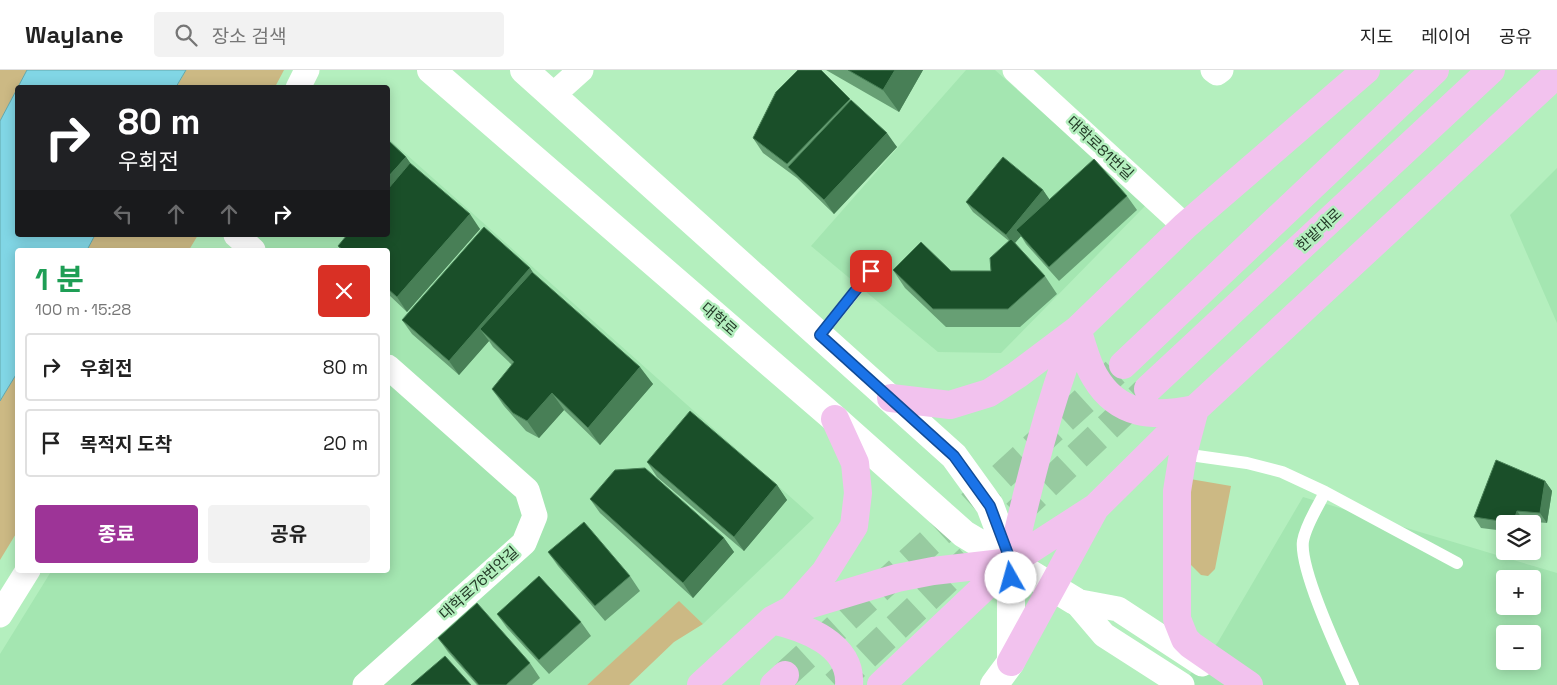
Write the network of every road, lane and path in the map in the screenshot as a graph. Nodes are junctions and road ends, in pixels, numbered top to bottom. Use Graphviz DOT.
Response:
graph roads {
  1 [pos="306,70"];
  2 [pos="431,70"];
  3 [pos="524,70"];
  4 [pos="581,70"];
  5 [pos="1015,70"];
  6 [pos="1214,70"];
  7 [pos="1221,70"];
  8 [pos="1366,70"];
  9 [pos="1435,70"];
  10 [pos="1490,70"];
  11 [pos="1557,74"];
  12 [pos="299,85"];
  13 [pos="552,96"];
  14 [pos="1185,226"];
  15 [pos="234,237"];
  16 [pos="237,237"];
  17 [pos="225,248"];
  18 [pos="251,248"];
  19 [pos="882,258"];
  20 [pos="1077,330"];
  21 [pos="820,335"];
  22 [pos="1122,365"];
  23 [pos="390,370"];
  24 [pos="1148,389"];
  25 [pos="891,398"];
  26 [pos="1195,409"];
  27 [pos="835,419"];
  28 [pos="1183,454"];
  29 [pos="1326,492"];
  30 [pos="1096,507"];
  31 [pos="1011,562"];
  32 [pos="1457,564"];
  33 [pos="26,573"];
  34 [pos="1052,587"];
  35 [pos="1075,601"];
  36 [pos="0,615"];
  37 [pos="781,615"];
  38 [pos="1011,662"];
  39 [pos="365,685"];
  40 [pos="701,685"];
  41 [pos="849,685"];
  42 [pos="881,685"];
  43 [pos="994,685"];
  44 [pos="1182,685"];
  45 [pos="1233,685"];
  46 [pos="1249,685"];
  47 [pos="1353,685"];
  1 -- 12 [label="street"];
  2 -- 27 [label="street, 대학로"];
  3 -- 13 [label="street"];
  4 -- 13 [label="street"];
  5 -- 14 [label="street, 대학로81번길"];
  6 -- 7 [label="street"];
  8 -- 14 [label="main road"];
  9 -- 22 [label="main road"];
  10 -- 24 [label="main road, 한밭대로"];
  11 -- 26 [label="main road"];
  13 -- 21 [label="street"];
  14 -- 20 [label="main road"];
  15 -- 17 [label="street"];
  16 -- 18 [label="street"];
  19 -- 21 [label="lane"];
  20 -- 25 [label="main road"];
  20 -- 26 [label="main road"];
  20 -- 31 [label="main road"];
  21 -- 25 [label="street"];
  23 -- 39 [label="street, 대학로76번안길"];
  25 -- 31 [label="street"];
  26 -- 28 [label="main road"];
  26 -- 30 [label="main road"];
  27 -- 31 [label="street, 대학로"];
  27 -- 37 [label="main road"];
  28 -- 29 [label="lane"];
  28 -- 46 [label="main road"];
  29 -- 32 [label="lane"];
  29 -- 47 [label="lane"];
  30 -- 31 [label="main road"];
  30 -- 34 [label="main road"];
  31 -- 34 [label="street, 대학로"];
  31 -- 37 [label="main road"];
  31 -- 38 [label="street"];
  31 -- 42 [label="main road"];
  33 -- 36 [label="street"];
  34 -- 35 [label="street, 대학로"];
  34 -- 38 [label="main road"];
  35 -- 44 [label="street"];
  35 -- 45 [label="street"];
  37 -- 40 [label="main road"];
  37 -- 41 [label="main road"];
  38 -- 43 [label="street"];
}
